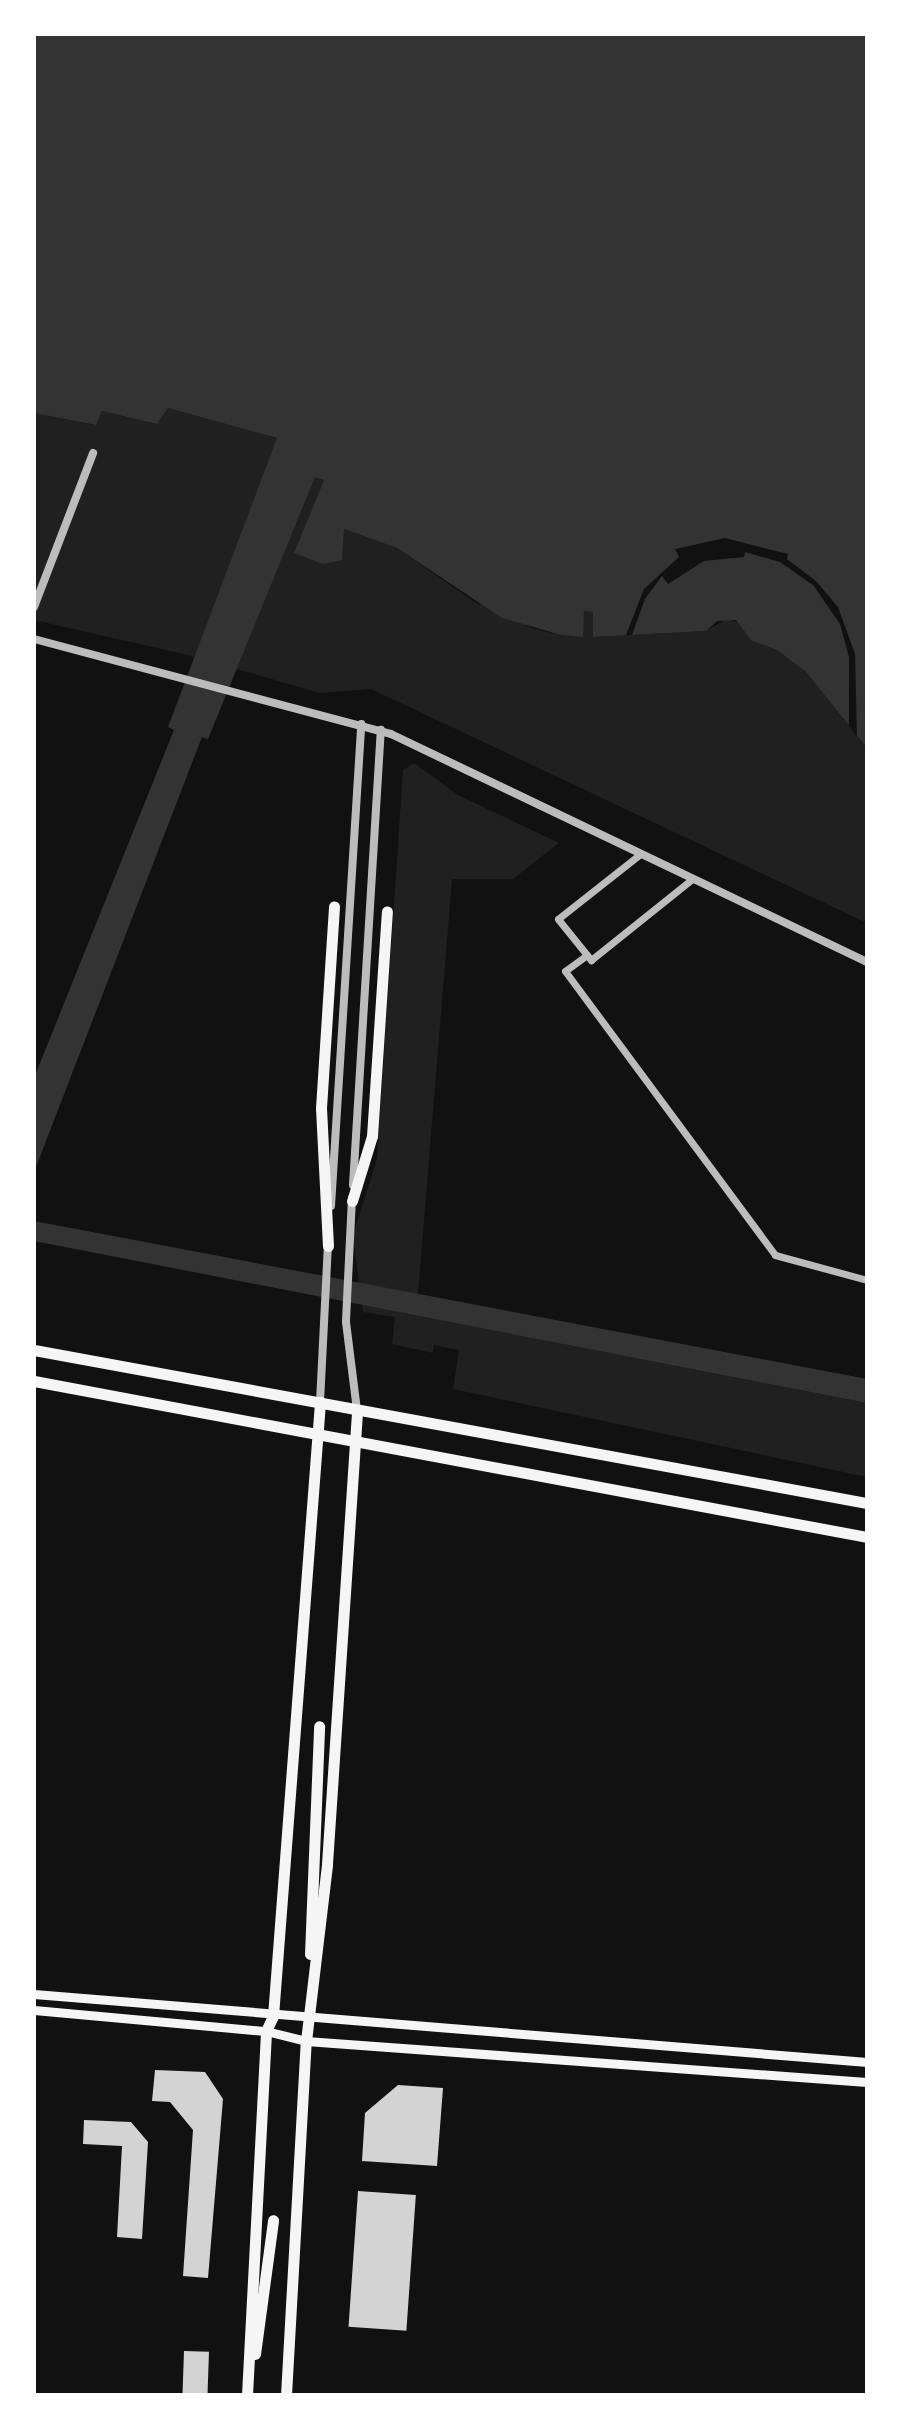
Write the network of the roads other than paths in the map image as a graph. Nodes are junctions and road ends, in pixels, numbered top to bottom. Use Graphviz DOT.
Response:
graph roads {
  1 [pos="93,453"];
  2 [pos="34,607"];
  3 [pos="34,639"];
  4 [pos="361,724"];
  5 [pos="381,730"];
  6 [pos="639,855"];
  7 [pos="691,880"];
  8 [pos="334,906"];
  9 [pos="387,911"];
  10 [pos="587,955"];
  11 [pos="867,962"];
  12 [pos="352,1201"];
  13 [pos="328,1246"];
  14 [pos="867,1280"];
  15 [pos="34,1350"];
  16 [pos="34,1381"];
  17 [pos="320,1402"];
  18 [pos="357,1410"];
  19 [pos="317,1434"];
  20 [pos="354,1441"];
  21 [pos="867,1503"];
  22 [pos="867,1537"];
  23 [pos="319,1726"];
  24 [pos="34,1994"];
  25 [pos="34,2010"];
  26 [pos="273,2016"];
  27 [pos="309,2018"];
  28 [pos="266,2031"];
  29 [pos="306,2041"];
  30 [pos="659,2046"];
  31 [pos="867,2062"];
  32 [pos="657,2067"];
  33 [pos="867,2082"];
  34 [pos="273,2220"];
  35 [pos="248,2395"];
  36 [pos="286,2395"];
  1 -- 2 [label="street"];
  3 -- 4 [label="street"];
  4 -- 5 [label="street"];
  4 -- 13 [label="street"];
  5 -- 6 [label="street"];
  5 -- 12 [label="street"];
  6 -- 7 [label="street"];
  6 -- 10 [label="street"];
  7 -- 10 [label="street"];
  7 -- 11 [label="street"];
  8 -- 13 [label="main road"];
  9 -- 12 [label="main road"];
  10 -- 14 [label="street"];
  12 -- 18 [label="street"];
  13 -- 17 [label="street"];
  15 -- 17 [label="main road"];
  16 -- 19 [label="main road"];
  17 -- 18 [label="main road"];
  17 -- 19 [label="main road"];
  18 -- 20 [label="main road"];
  18 -- 21 [label="main road"];
  19 -- 20 [label="main road"];
  19 -- 26 [label="main road"];
  20 -- 22 [label="main road"];
  20 -- 27 [label="main road"];
  23 -- 27 [label="main road"];
  24 -- 26 [label="main road"];
  25 -- 28 [label="main road"];
  26 -- 27 [label="main road"];
  26 -- 28 [label="main road"];
  27 -- 29 [label="main road"];
  27 -- 30 [label="main road"];
  28 -- 29 [label="main road"];
  28 -- 35 [label="main road"];
  29 -- 32 [label="main road"];
  29 -- 36 [label="main road"];
  30 -- 31 [label="main road"];
  30 -- 32 [label="main road"];
  32 -- 33 [label="main road"];
  34 -- 35 [label="main road"];
}
